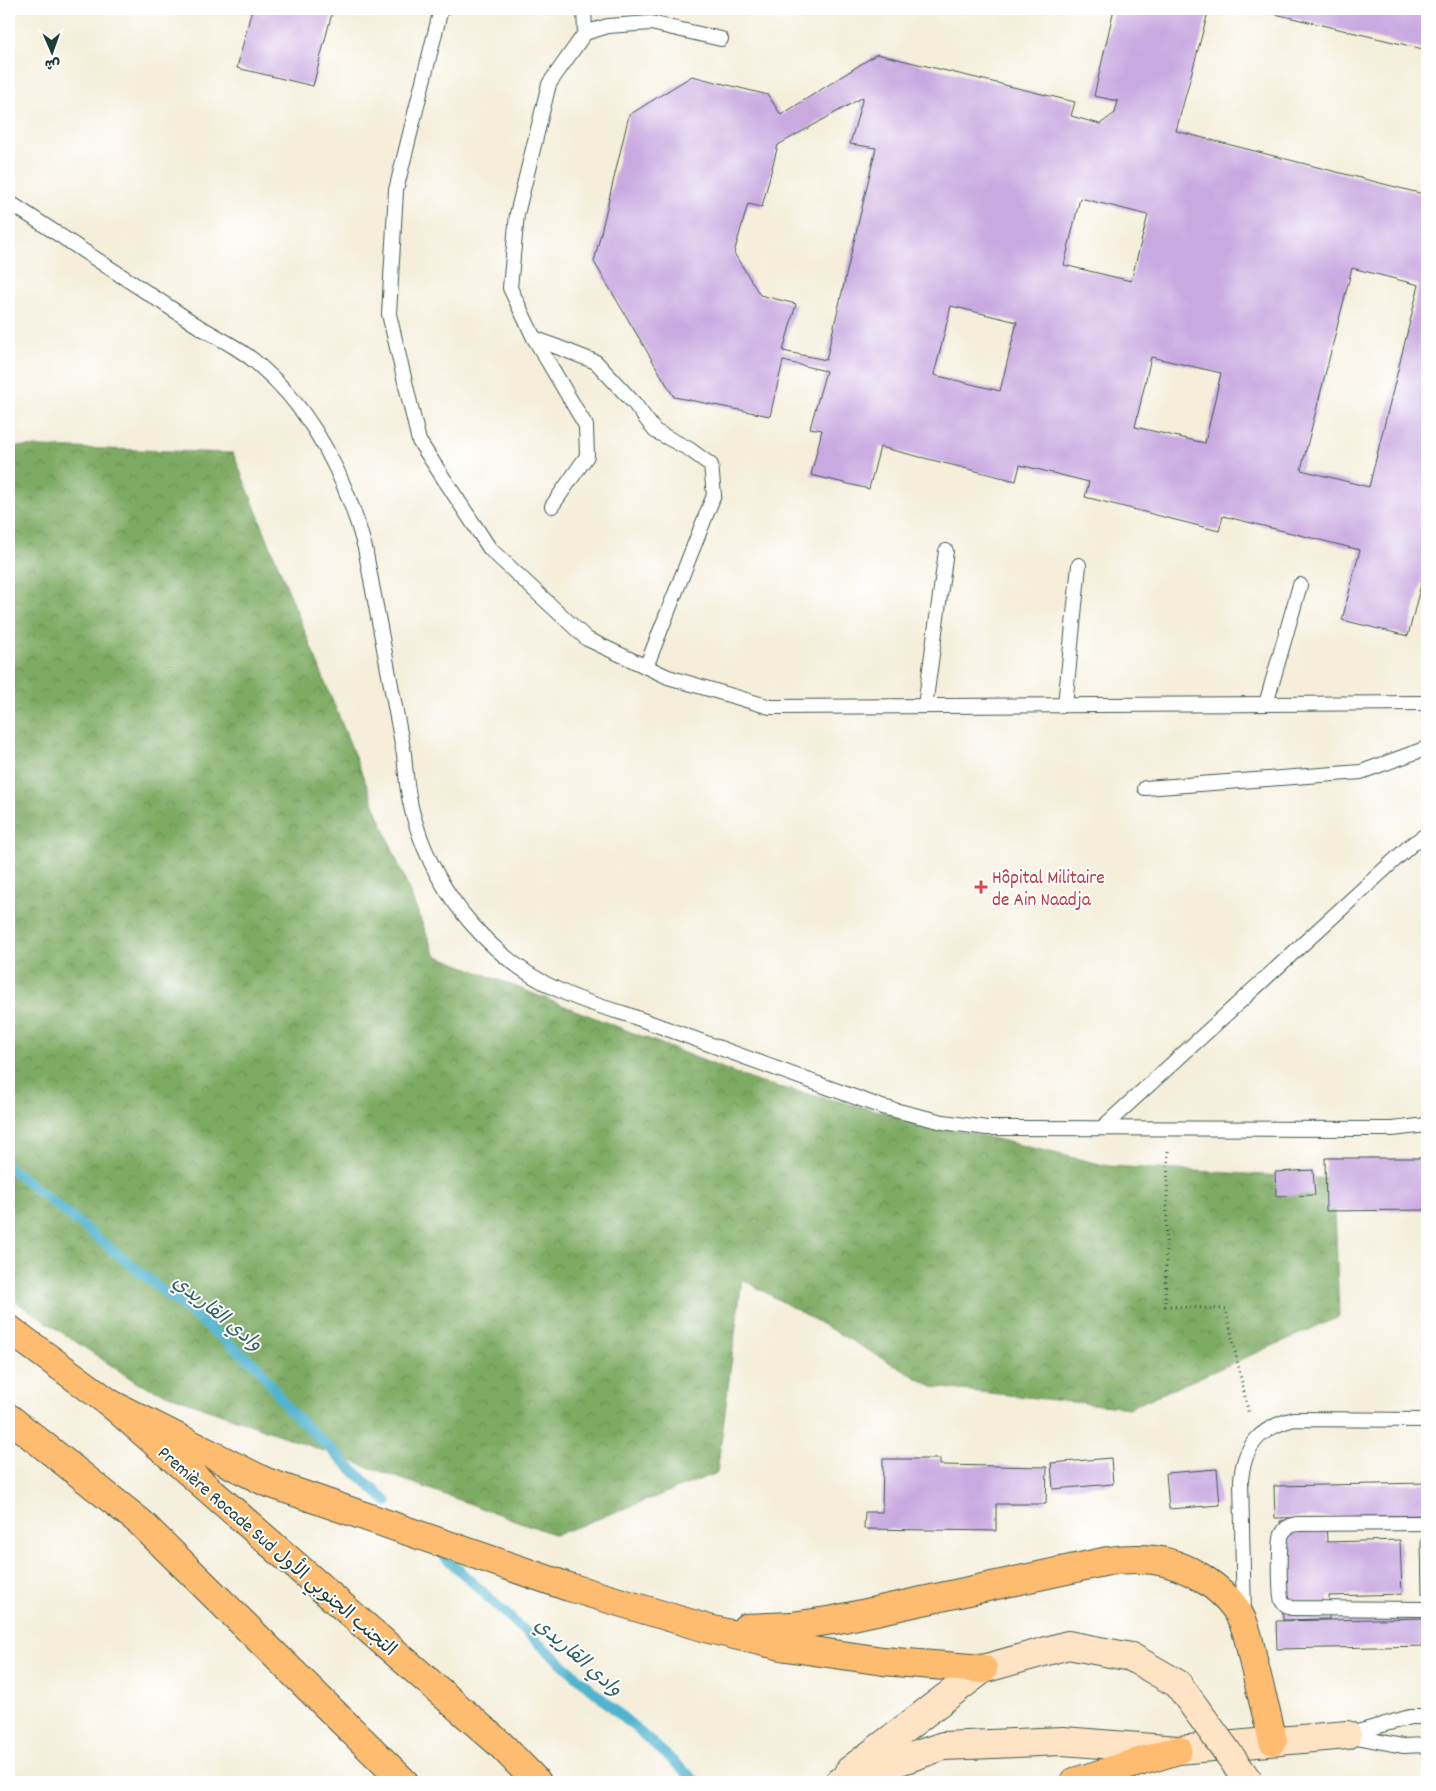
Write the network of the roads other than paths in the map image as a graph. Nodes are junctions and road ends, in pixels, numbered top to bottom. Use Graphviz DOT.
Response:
graph roads {
  1 [pos="441,9"];
  2 [pos="584,9"];
  3 [pos="584,33"];
  4 [pos="721,39"];
  5 [pos="9,202"];
  6 [pos="534,338"];
  7 [pos="552,506"];
  8 [pos="946,551"];
  9 [pos="1079,565"];
  10 [pos="1300,585"];
  11 [pos="646,667"];
  12 [pos="1427,702"];
  13 [pos="1266,704"];
  14 [pos="1065,705"];
  15 [pos="925,706"];
  16 [pos="1427,748"];
  17 [pos="1145,788"];
  18 [pos="1427,834"];
  19 [pos="1427,1125"];
  20 [pos="1102,1128"];
  21 [pos="9,1329"];
  22 [pos="111,1404"];
  23 [pos="9,1418"];
  24 [pos="1427,1420"];
  25 [pos="9,1443"];
  26 [pos="140,1522"];
  27 [pos="1427,1524"];
  28 [pos="1427,1609"];
  29 [pos="1245,1625"];
  30 [pos="709,1629"];
  31 [pos="983,1668"];
  32 [pos="1427,1717"];
  33 [pos="1347,1735"];
  34 [pos="1273,1741"];
  35 [pos="1427,1745"];
  36 [pos="1178,1750"];
  37 [pos="404,1782"];
  38 [pos="537,1782"];
  39 [pos="834,1782"];
  40 [pos="839,1782"];
  41 [pos="1074,1782"];
  42 [pos="1249,1782"];
  1 -- 11 [label="lane"];
  2 -- 3 [label="lane"];
  3 -- 4 [label="lane"];
  3 -- 6 [label="lane"];
  5 -- 20 [label="lane"];
  6 -- 7 [label="lane"];
  6 -- 11 [label="lane"];
  8 -- 15 [label="lane"];
  9 -- 14 [label="lane"];
  10 -- 13 [label="lane"];
  11 -- 15 [label="lane"];
  12 -- 13 [label="lane"];
  13 -- 14 [label="lane"];
  14 -- 15 [label="lane"];
  16 -- 17 [label="lane"];
  18 -- 20 [label="lane"];
  19 -- 20 [label="lane"];
  21 -- 22 [label="highway, Première Rocade Sud التجنب الجنوبي الأول"];
  22 -- 30 [label="highway"];
  22 -- 38 [label="highway, Première Rocade Sud التجنب الجنوبي الأول"];
  23 -- 26 [label="highway"];
  24 -- 29 [label="lane"];
  25 -- 26 [label="highway"];
  26 -- 37 [label="highway"];
  27 -- 28 [label="lane"];
  29 -- 30 [label="highway"];
  29 -- 34 [label="highway"];
  30 -- 31 [label="highway"];
  31 -- 39 [label="street"];
  31 -- 42 [label="street, bridge"];
  32 -- 33 [label="lane"];
  33 -- 34 [label="street"];
  33 -- 35 [label="lane"];
  34 -- 36 [label="street"];
  36 -- 40 [label="street"];
  36 -- 41 [label="highway"];
}
